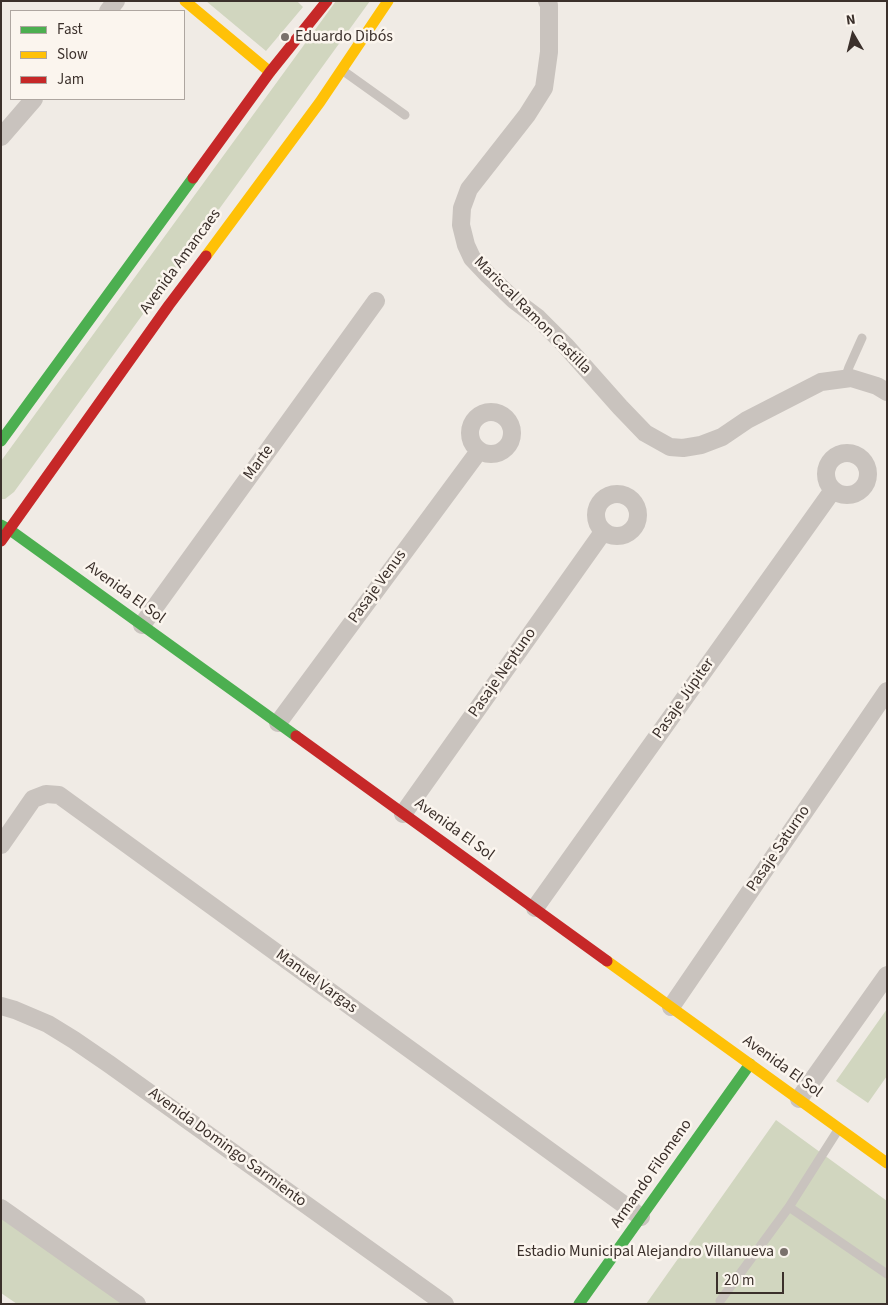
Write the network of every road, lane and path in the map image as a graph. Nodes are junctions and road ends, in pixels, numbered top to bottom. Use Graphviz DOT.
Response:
graph roads {
  1 [pos="185,1"];
  2 [pos="327,1"];
  3 [pos="388,1"];
  4 [pos="547,1"];
  5 [pos="342,70"];
  6 [pos="270,72"];
  7 [pos="33,100"];
  8 [pos="405,115"];
  9 [pos="1,137"];
  10 [pos="376,301"];
  11 [pos="862,338"];
  12 [pos="845,379"];
  13 [pos="887,392"];
  14 [pos="1,442"];
  15 [pos="479,451"];
  16 [pos="833,490"];
  17 [pos="6,527"];
  18 [pos="603,532"];
  19 [pos="1,541"];
  20 [pos="142,626"];
  21 [pos="887,691"];
  22 [pos="278,724"];
  23 [pos="404,814"];
  24 [pos="1,845"];
  25 [pos="535,908"];
  26 [pos="887,975"];
  27 [pos="1,1006"];
  28 [pos="671,1007"];
  29 [pos="750,1064"];
  30 [pos="799,1099"];
  31 [pos="839,1128"];
  32 [pos="887,1163"];
  33 [pos="789,1207"];
  34 [pos="1,1208"];
  35 [pos="641,1217"];
  36 [pos="887,1274"];
  37 [pos="720,1301"];
  38 [pos="137,1304"];
  39 [pos="446,1304"];
  40 [pos="579,1304"];
  1 -- 6 [label="street"];
  2 -- 6 [label="street"];
  3 -- 5 [label="street, Avenida Amancaes"];
  4 -- 12 [label="street, Mariscal Ramon Castilla"];
  5 -- 8 [label="lane"];
  5 -- 17 [label="street, Avenida Amancaes"];
  6 -- 14 [label="street"];
  7 -- 9 [label="street"];
  10 -- 20 [label="street, Marte"];
  11 -- 12 [label="lane"];
  12 -- 13 [label="street, Mariscal Ramon Castilla"];
  15 -- 22 [label="street, Pasaje Venus"];
  16 -- 25 [label="street, Pasaje Júpiter"];
  17 -- 19 [label="street, Avenida Amancaes"];
  17 -- 20 [label="street, Avenida El Sol"];
  18 -- 23 [label="street, Pasaje Neptuno"];
  20 -- 22 [label="street, Avenida El Sol"];
  21 -- 28 [label="street, Pasaje Saturno"];
  22 -- 23 [label="street, Avenida El Sol"];
  23 -- 25 [label="street, Avenida El Sol"];
  24 -- 35 [label="street, Manuel Vargas"];
  25 -- 28 [label="street, Avenida El Sol"];
  26 -- 30 [label="street"];
  27 -- 39 [label="street, Avenida Domingo Sarmiento"];
  28 -- 29 [label="street, Avenida El Sol"];
  29 -- 30 [label="street, Avenida El Sol"];
  29 -- 35 [label="street, Armando Filomeno"];
  30 -- 31 [label="street, Avenida El Sol"];
  31 -- 32 [label="street, Avenida El Sol"];
  31 -- 33 [label="lane"];
  33 -- 36 [label="lane"];
  33 -- 37 [label="lane"];
  34 -- 38 [label="street"];
  35 -- 40 [label="street, Armando Filomeno"];
}
